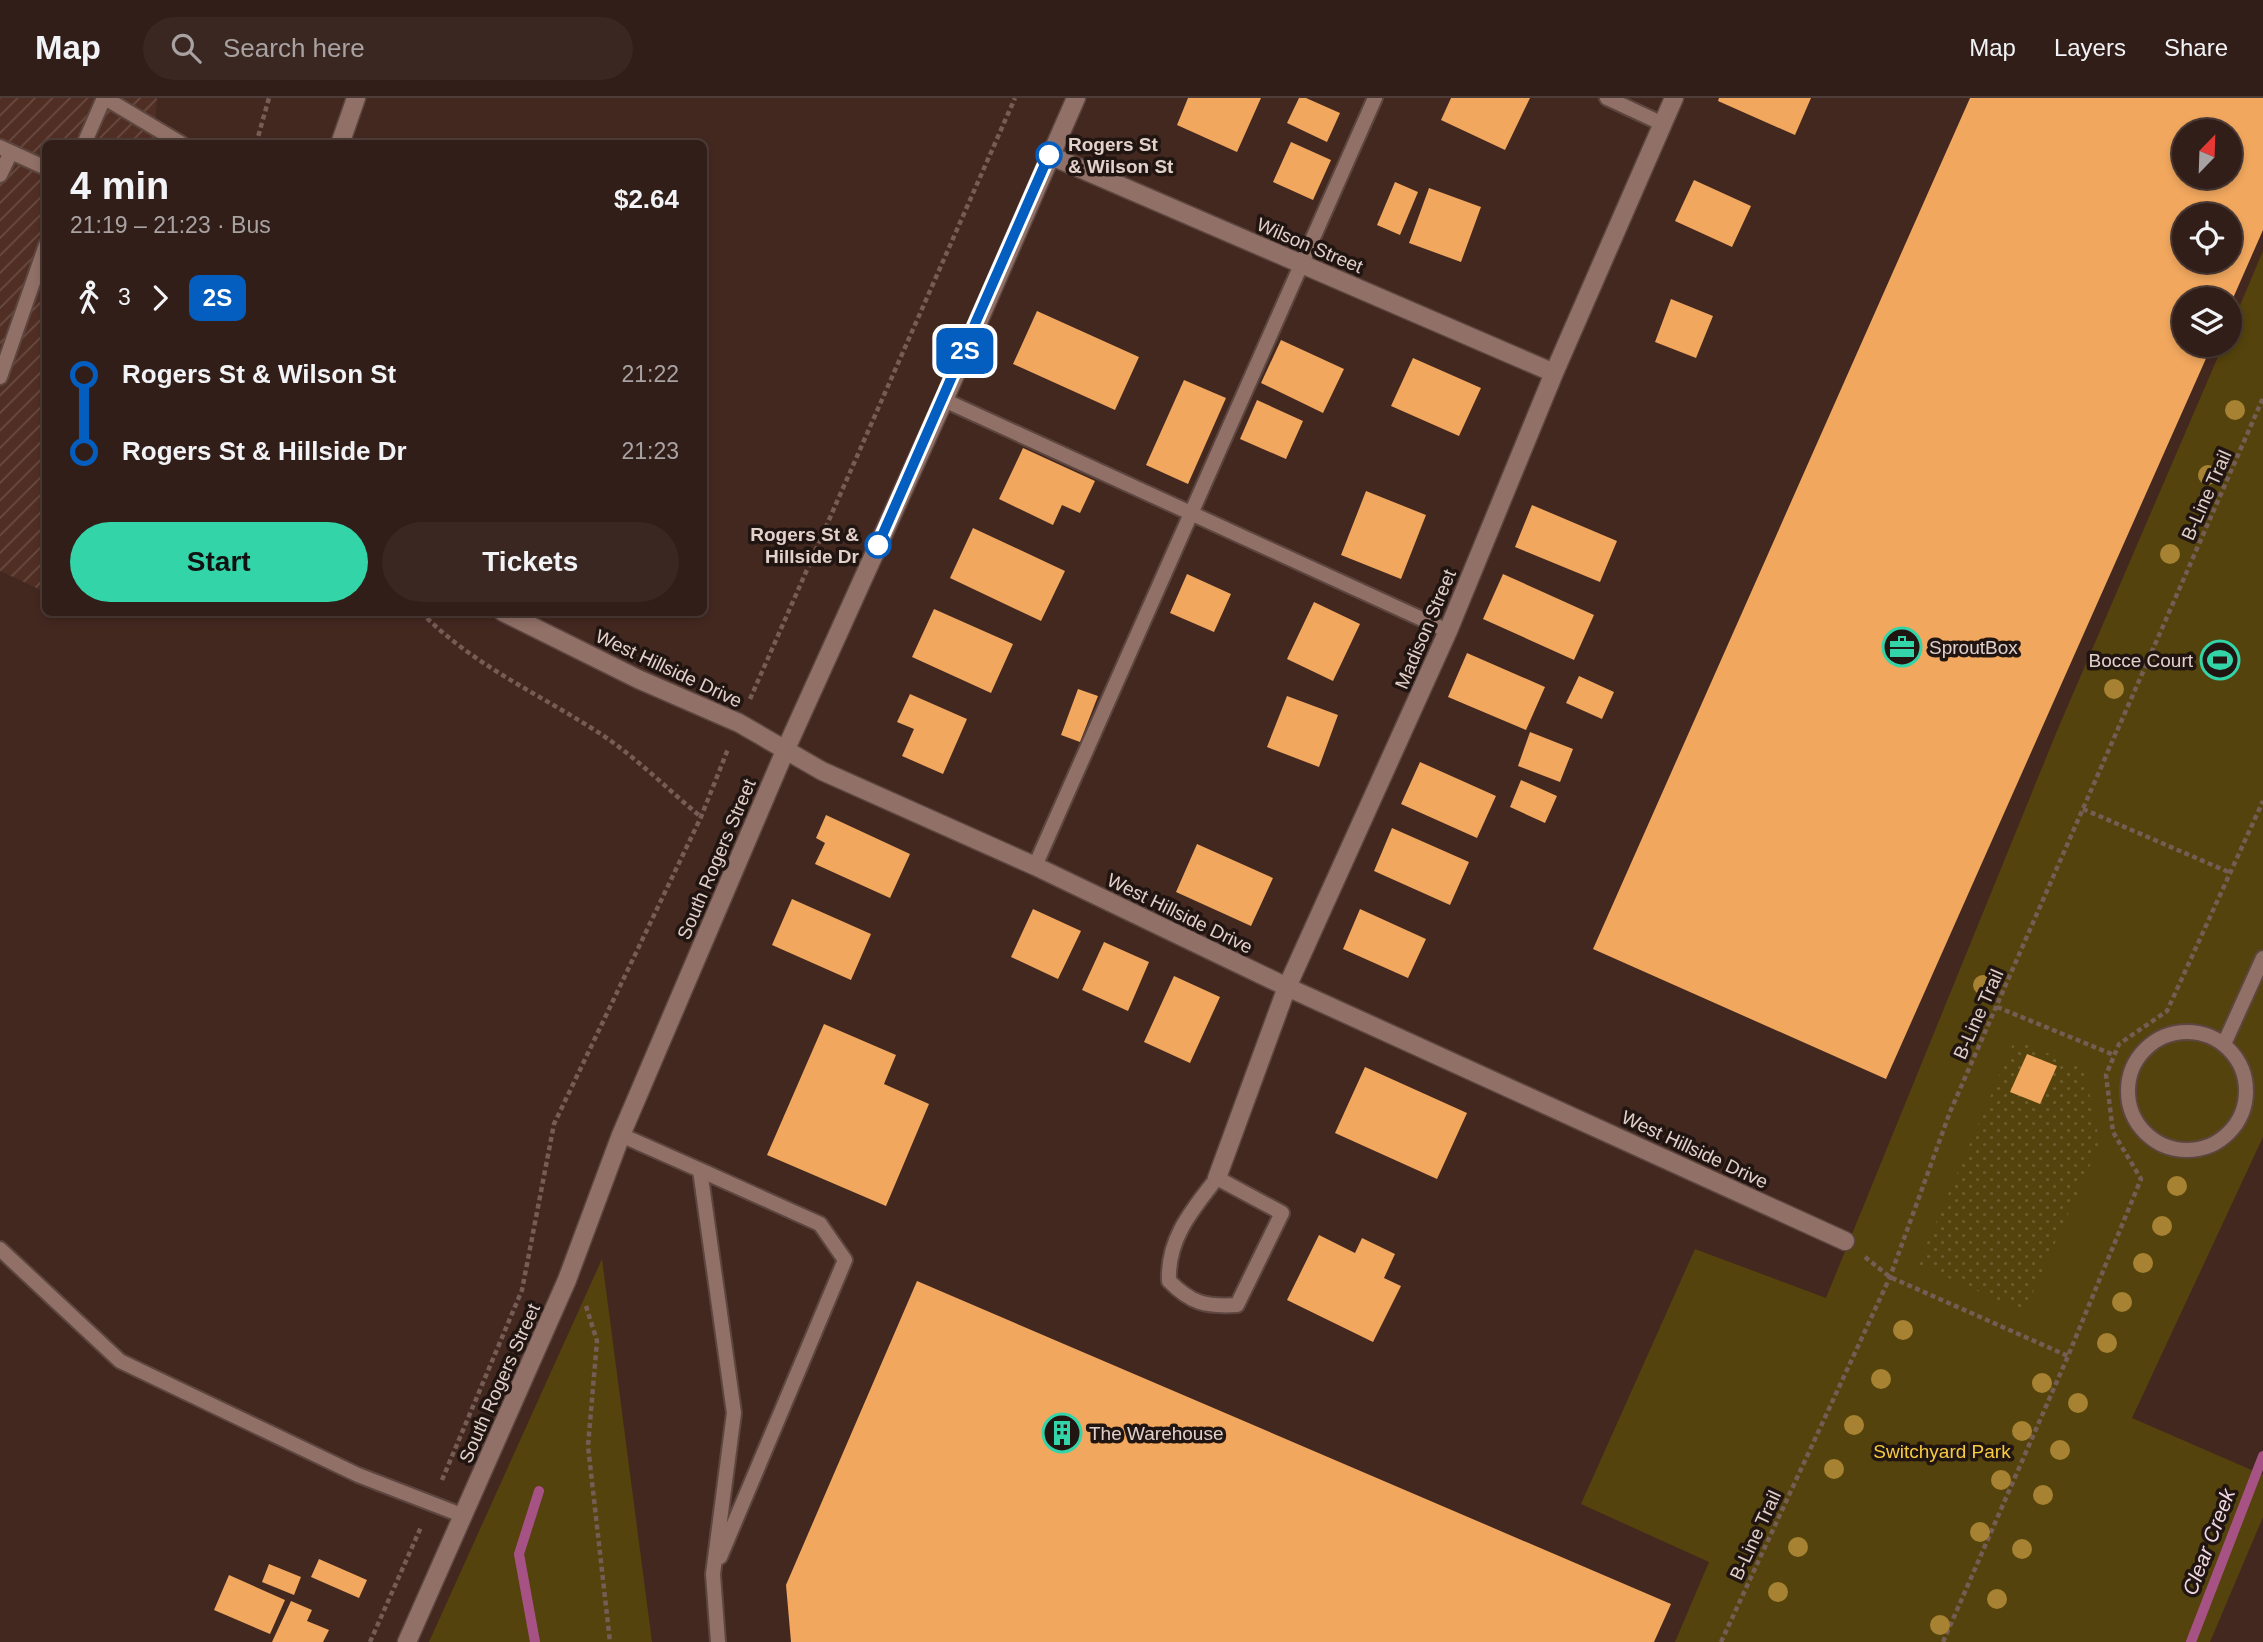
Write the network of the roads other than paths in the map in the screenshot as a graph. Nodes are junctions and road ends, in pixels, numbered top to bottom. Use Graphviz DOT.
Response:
graph roads {
  1 [pos="105,98"];
  2 [pos="356,98"];
  3 [pos="1076,98"];
  4 [pos="1376,98"];
  5 [pos="1607,98"];
  6 [pos="1674,98"];
  7 [pos="1663,124"];
  8 [pos="86,140"];
  9 [pos="175,140"];
  10 [pos="341,140"];
  11 [pos="6,150"];
  12 [pos="1049,155"];
  13 [pos="42,166"];
  14 [pos="0,175"];
  15 [pos="42,256"];
  16 [pos="1302,264"];
  17 [pos="1554,373"];
  18 [pos="0,377"];
  19 [pos="944,400"];
  20 [pos="1191,514"];
  21 [pos="511,616"];
  22 [pos="1448,631"];
  23 [pos="785,751"];
  24 [pos="1035,866"];
  25 [pos="2263,958"];
  26 [pos="1287,987"];
  27 [pos="2224,1044"];
  28 [pos="621,1135"];
  29 [pos="700,1170"];
  30 [pos="1217,1178"];
  31 [pos="1845,1241"];
  32 [pos="0,1249"];
  33 [pos="464,1516"];
  34 [pos="713,1574"];
  35 [pos="407,1642"];
  36 [pos="719,1642"];
  1 -- 8 [label="lane"];
  1 -- 9 [label="lane"];
  2 -- 10 [label="street"];
  3 -- 12 [label="street, South Rogers Street"];
  4 -- 16 [label="lane"];
  5 -- 7 [label="lane"];
  6 -- 7 [label="street, Madison Street"];
  7 -- 17 [label="street, Madison Street"];
  11 -- 13 [label="lane"];
  11 -- 14 [label="lane"];
  12 -- 16 [label="street, Wilson Street"];
  12 -- 19 [label="street, South Rogers Street"];
  15 -- 18 [label="lane"];
  16 -- 17 [label="street, Wilson Street"];
  16 -- 20 [label="lane"];
  17 -- 22 [label="street, Madison Street"];
  19 -- 20 [label="lane"];
  19 -- 23 [label="street, South Rogers Street"];
  20 -- 22 [label="lane"];
  20 -- 24 [label="lane"];
  21 -- 23 [label="street, West Hillside Drive"];
  22 -- 26 [label="street, Madison Street"];
  23 -- 24 [label="street, West Hillside Drive"];
  23 -- 28 [label="street, South Rogers Street"];
  24 -- 26 [label="street, West Hillside Drive"];
  25 -- 27 [label="lane"];
  26 -- 30 [label="street, Madison Street"];
  26 -- 31 [label="street, West Hillside Drive"];
  27 -- 27 [label="lane"];
  28 -- 29 [label="lane"];
  28 -- 33 [label="street, South Rogers Street"];
  29 -- 34 [label="lane"];
  29 -- 34 [label="lane"];
  30 -- 30 [label="lane"];
  32 -- 33 [label="lane"];
  33 -- 35 [label="street, South Rogers Street"];
  34 -- 36 [label="lane"];
}
